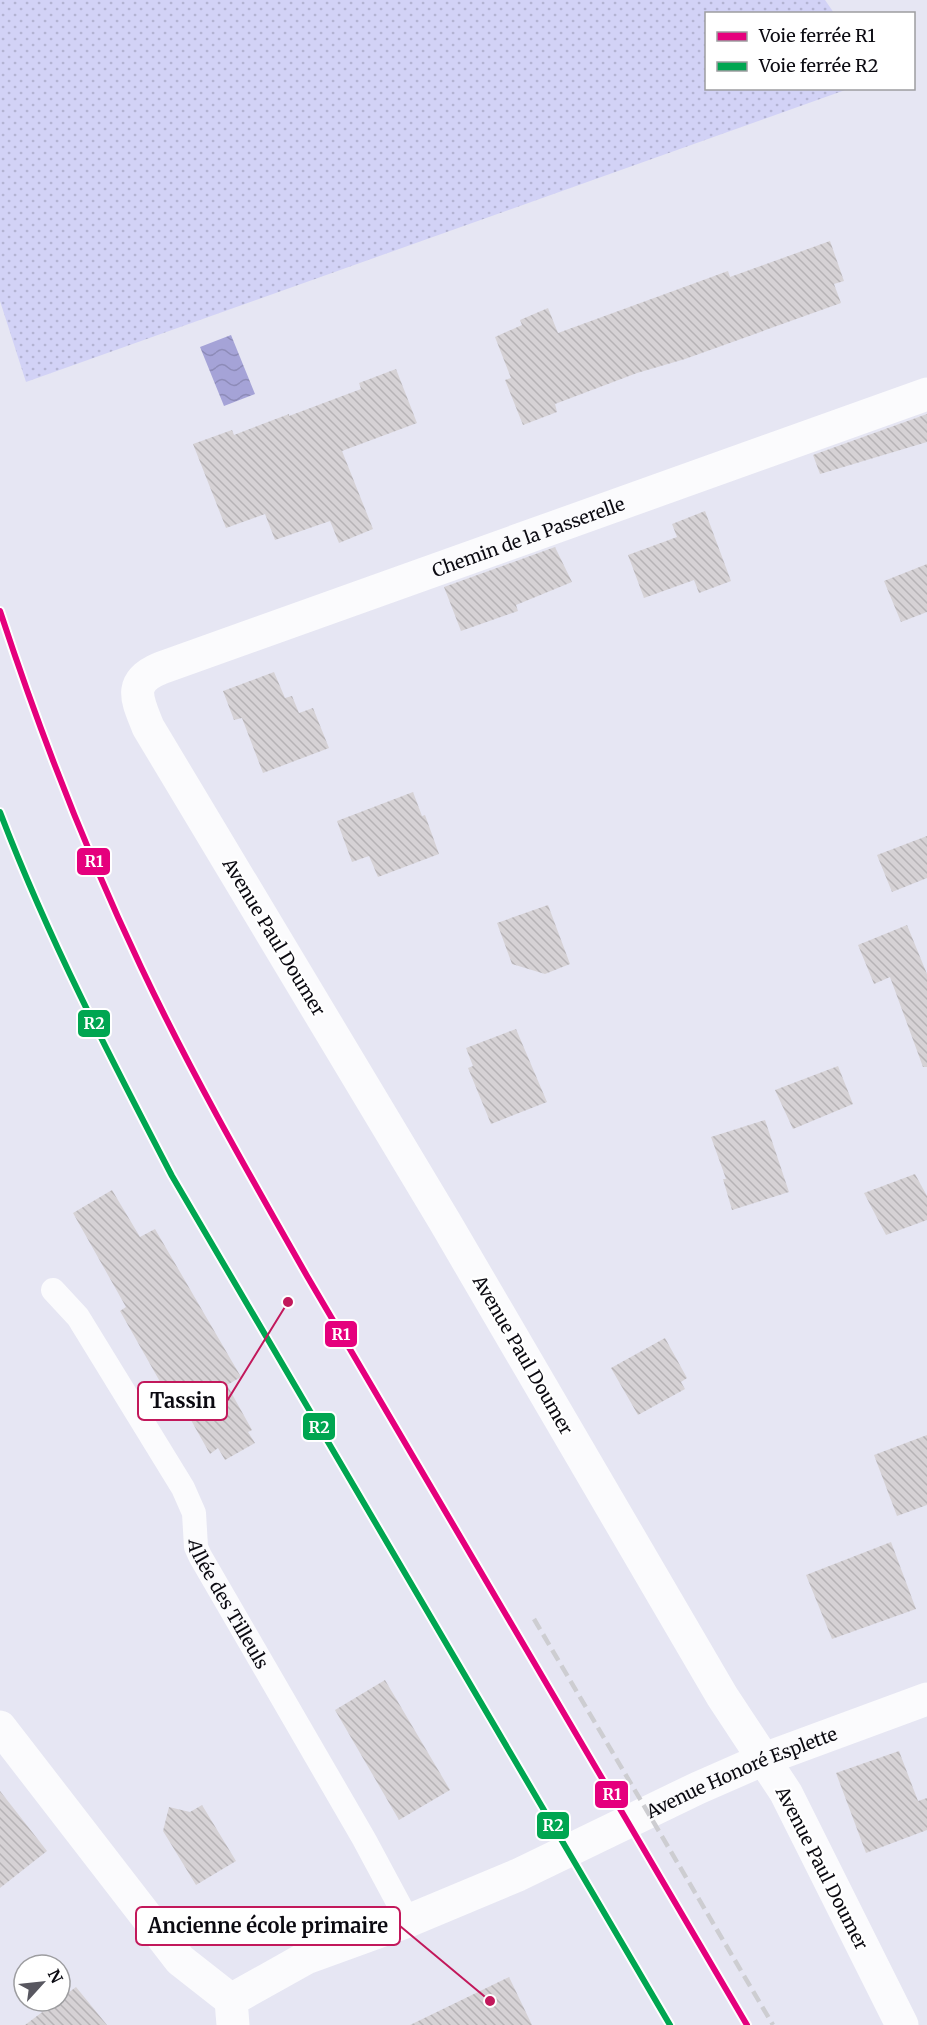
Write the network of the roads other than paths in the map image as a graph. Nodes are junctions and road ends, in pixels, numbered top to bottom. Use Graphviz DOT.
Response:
graph roads {
  1 [pos="927,394"];
  2 [pos="137,690"];
  3 [pos="53,1290"];
  4 [pos="927,1699"];
  5 [pos="0,1727"];
  6 [pos="764,1759"];
  7 [pos="408,1921"];
  8 [pos="232,2012"];
  9 [pos="902,2025"];
  1 -- 2 [label="street, Chemin de la Passerelle"];
  2 -- 6 [label="street, Avenue Paul Doumer"];
  3 -- 7 [label="lane, Allée des Tilleuls"];
  4 -- 6 [label="street, Avenue Honoré Esplette"];
  5 -- 8 [label="street"];
  6 -- 7 [label="street, Avenue Honoré Esplette"];
  6 -- 9 [label="street, Avenue Paul Doumer"];
  7 -- 8 [label="street, Avenue Honoré Esplette"];
}
